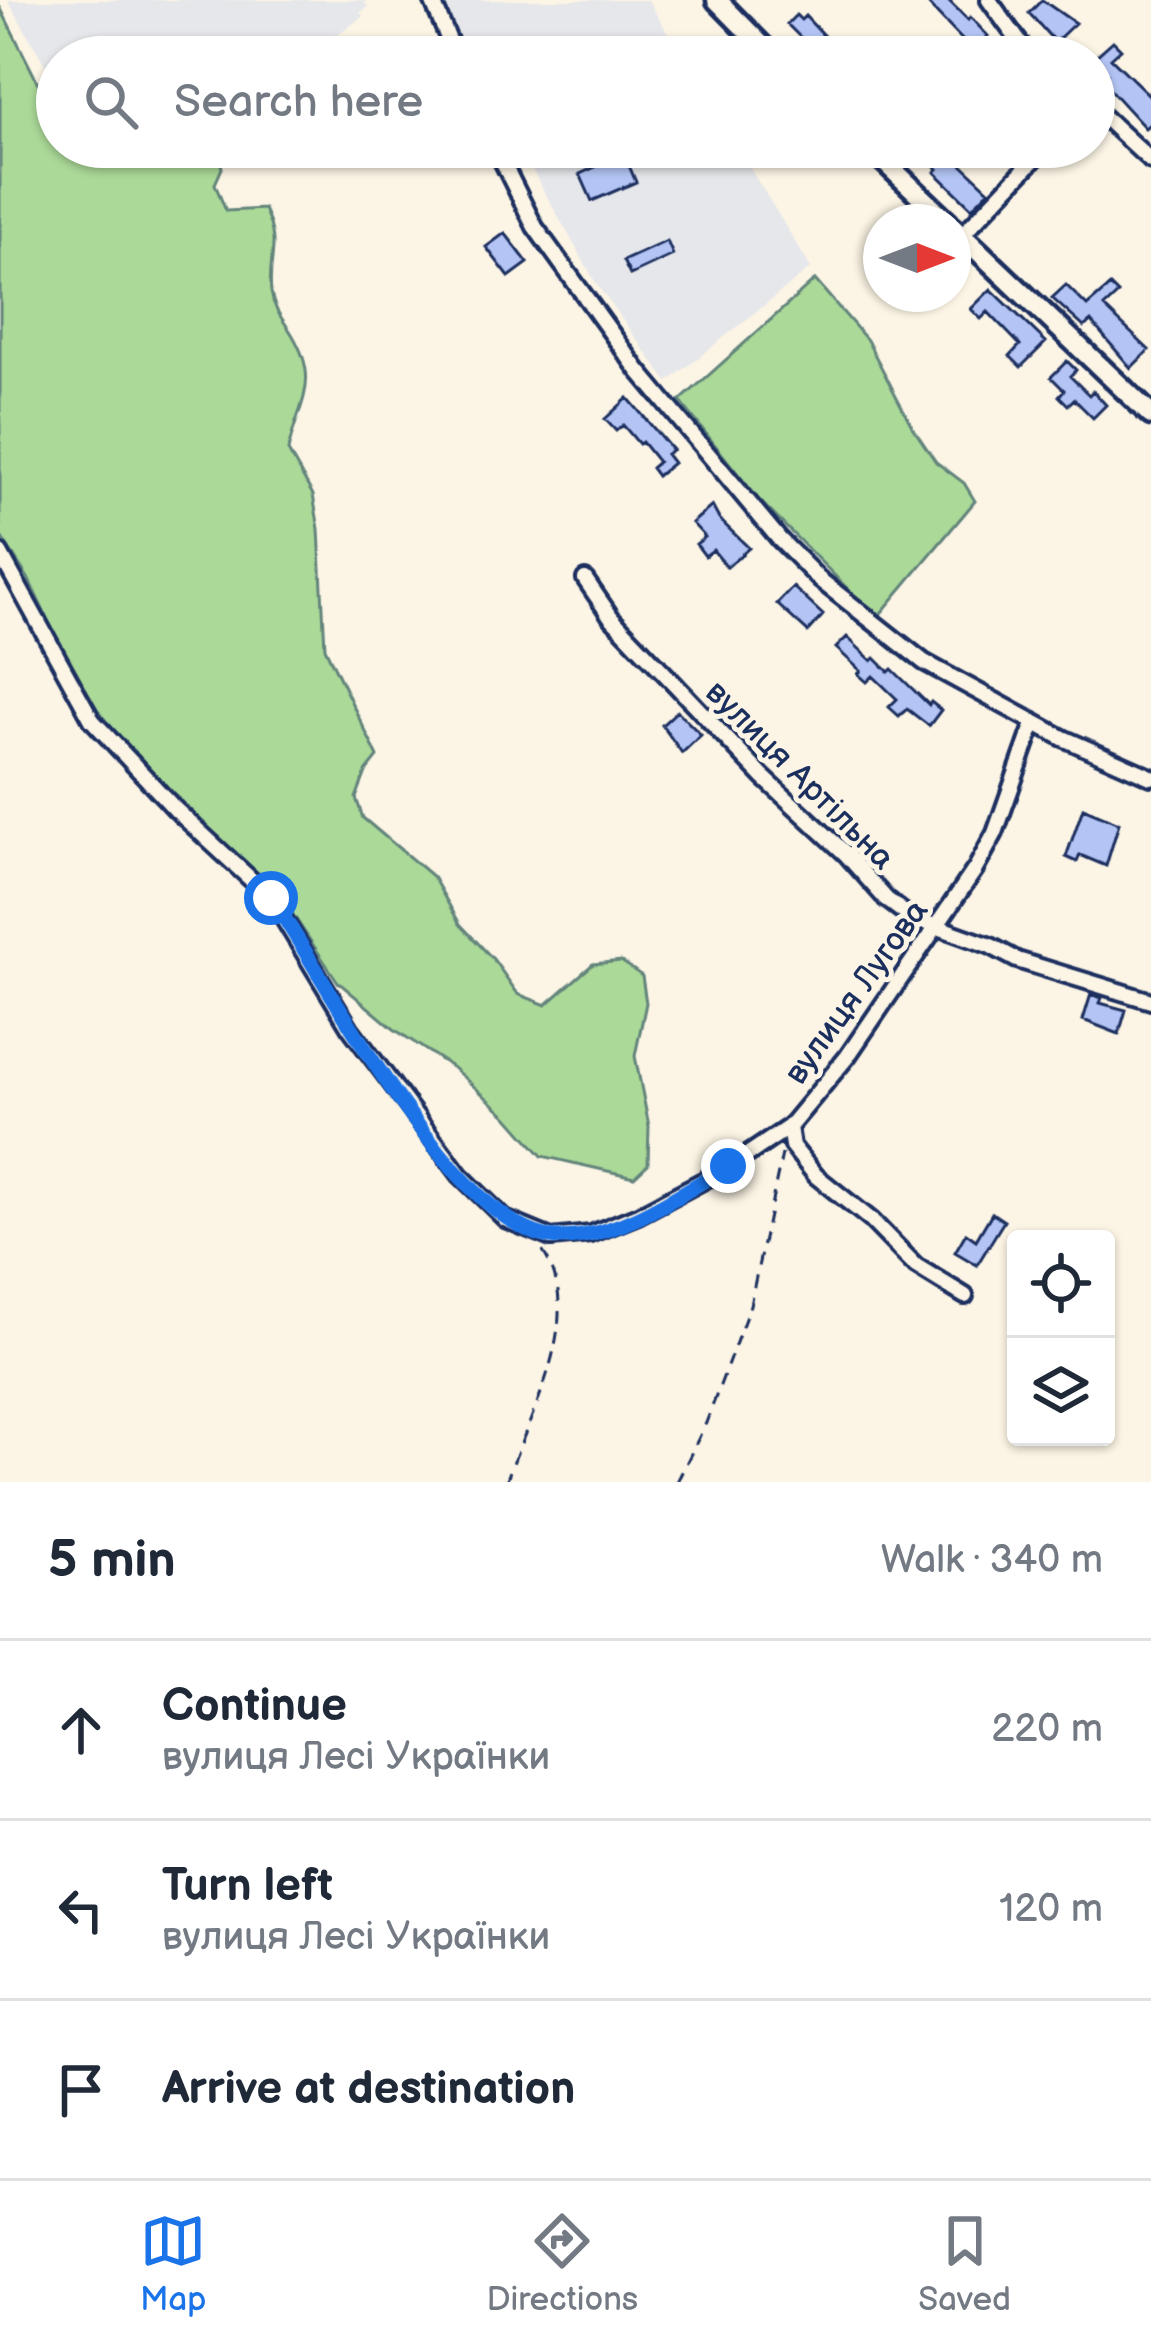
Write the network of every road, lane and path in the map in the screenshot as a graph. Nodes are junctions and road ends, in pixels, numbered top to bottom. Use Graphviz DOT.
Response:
graph roads {
  1 [pos="432,0"];
  2 [pos="718,0"];
  3 [pos="989,0"];
  4 [pos="447,36"];
  5 [pos="753,36"];
  6 [pos="1015,36"];
  7 [pos="1115,128"];
  8 [pos="1151,161"];
  9 [pos="506,168"];
  10 [pos="891,168"];
  11 [pos="1022,168"];
  12 [pos="929,204"];
  13 [pos="971,213"];
  14 [pos="971,244"];
  15 [pos="1151,415"];
  16 [pos="0,553"];
  17 [pos="585,579"];
  18 [pos="1034,723"];
  19 [pos="1151,777"];
  20 [pos="932,927"];
  21 [pos="1151,1001"];
  22 [pos="789,1127"];
  23 [pos="518,1226"];
  24 [pos="965,1296"];
  25 [pos="506,1482"];
  26 [pos="677,1482"];
  1 -- 4 [label="street"];
  2 -- 5 [label="street"];
  3 -- 6 [label="street"];
  7 -- 8 [label="street"];
  9 -- 18 [label="street"];
  10 -- 12 [label="street"];
  11 -- 13 [label="street"];
  14 -- 15 [label="street"];
  16 -- 23 [label="street"];
  17 -- 20 [label="street, вулиця Артільна"];
  18 -- 19 [label="street"];
  18 -- 20 [label="street, вулиця Лугова"];
  20 -- 21 [label="street, вулиця Артільна"];
  20 -- 22 [label="street, вулиця Лугова"];
  22 -- 23 [label="street"];
  22 -- 24 [label="street, вулиця Лугова"];
  22 -- 26 [label="path"];
  23 -- 25 [label="path"];
}
